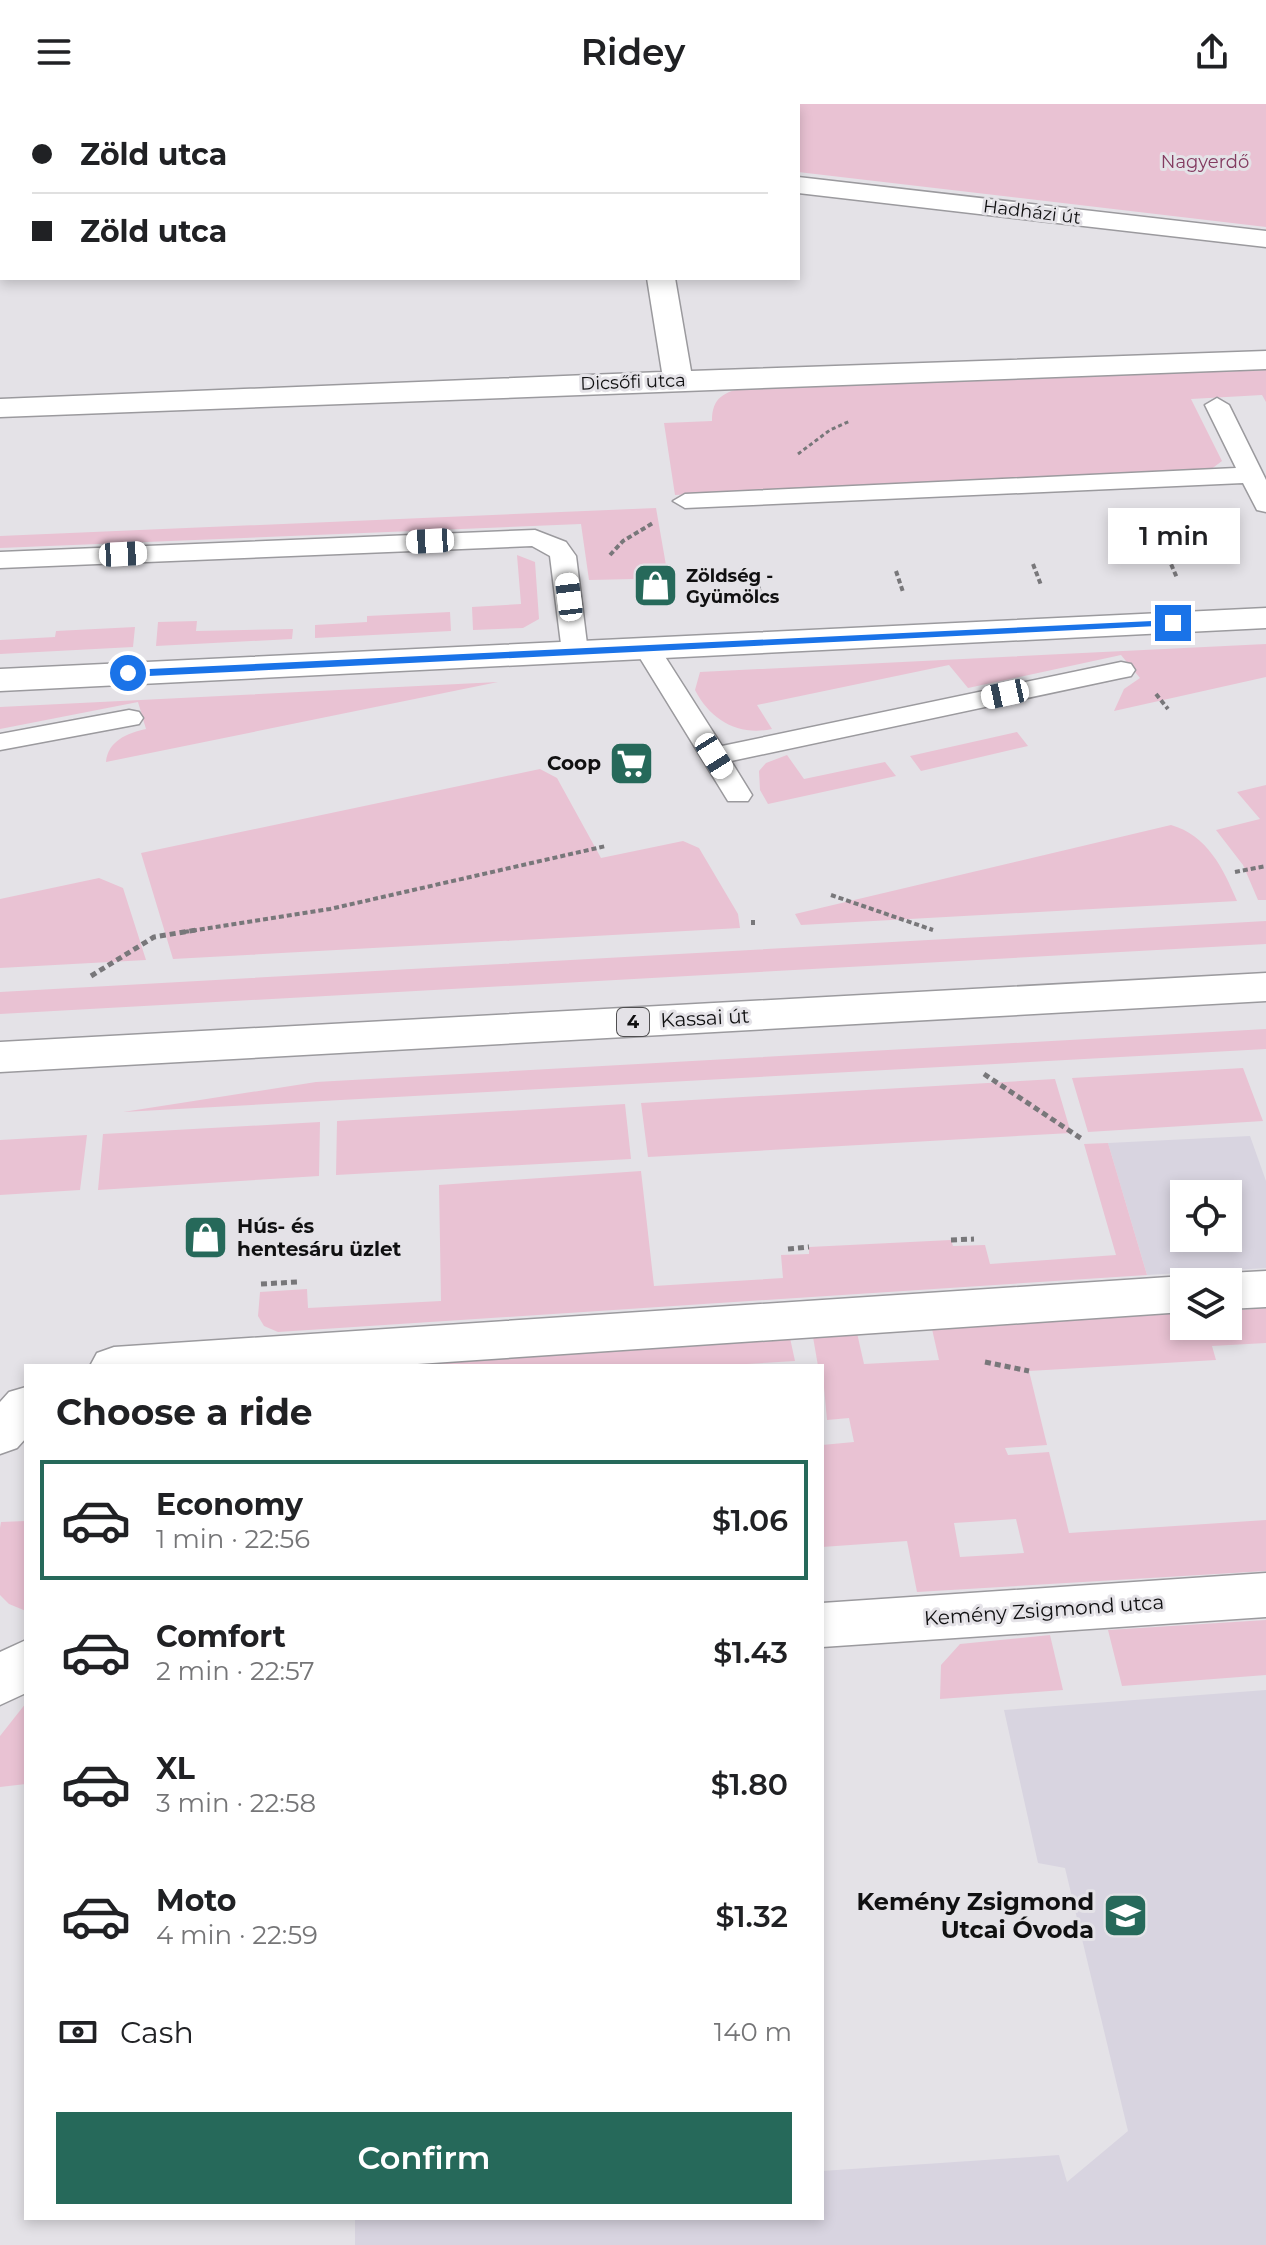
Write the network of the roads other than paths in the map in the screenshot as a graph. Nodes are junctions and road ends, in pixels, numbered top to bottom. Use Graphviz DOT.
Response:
graph roads {
  1 [pos="800,185"];
  2 [pos="1266,239"];
  3 [pos="661,280"];
  4 [pos="1266,360"];
  5 [pos="678,380"];
  6 [pos="1217,405"];
  7 [pos="0,408"];
  8 [pos="1251,475"];
  9 [pos="685,501"];
  10 [pos="1266,505"];
  11 [pos="0,560"];
  12 [pos="1266,618"];
  13 [pos="648,650"];
  14 [pos="575,652"];
  15 [pos="1121,670"];
  16 [pos="0,680"];
  17 [pos="129,718"];
  18 [pos="0,742"];
  19 [pos="714,756"];
  20 [pos="738,795"];
  21 [pos="1266,987"];
  22 [pos="0,1057"];
  23 [pos="1266,1289"];
  24 [pos="1242,1290"];
  25 [pos="1170,1295"];
  26 [pos="144,1364"];
  27 [pos="24,1408"];
  28 [pos="0,1434"];
  29 [pos="1266,1595"];
  30 [pos="824,1625"];
  31 [pos="24,1664"];
  32 [pos="0,1682"];
  1 -- 2 [label="street, Hadházi út"];
  3 -- 5 [label="street"];
  4 -- 5 [label="street, Dicsőfi utca"];
  5 -- 7 [label="street, Dicsőfi utca"];
  6 -- 8 [label="lane"];
  8 -- 9 [label="lane"];
  8 -- 10 [label="lane"];
  11 -- 14 [label="lane"];
  12 -- 13 [label="street"];
  13 -- 14 [label="street"];
  13 -- 19 [label="lane"];
  14 -- 16 [label="street"];
  15 -- 19 [label="lane"];
  17 -- 18 [label="lane"];
  19 -- 20 [label="lane"];
  21 -- 22 [label="street, Kassai út / 4"];
  23 -- 24 [label="street"];
  25 -- 26 [label="street"];
  27 -- 28 [label="street"];
  29 -- 30 [label="street, Kemény Zsigmond utca"];
  31 -- 32 [label="street"];
}
